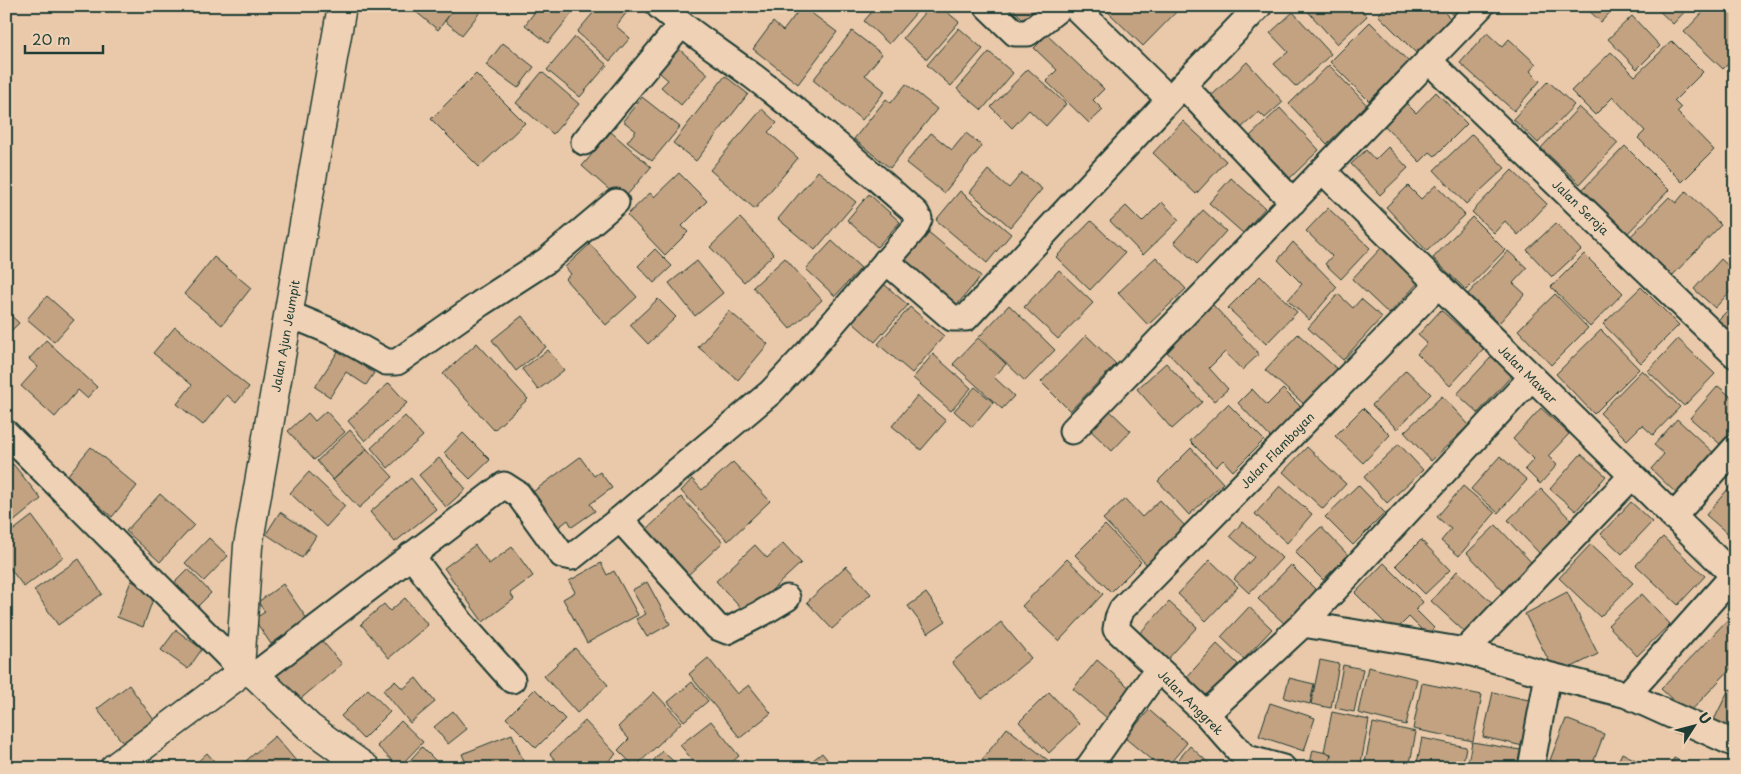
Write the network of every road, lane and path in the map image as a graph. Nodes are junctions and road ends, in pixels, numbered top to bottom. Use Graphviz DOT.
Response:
graph roads {
  1 [pos="342,6"];
  2 [pos="659,6"];
  3 [pos="987,6"];
  4 [pos="1062,6"];
  5 [pos="1074,6"];
  6 [pos="1259,6"];
  7 [pos="1481,6"];
  8 [pos="681,25"];
  9 [pos="1428,60"];
  10 [pos="1176,92"];
  11 [pos="584,142"];
  12 [pos="1323,170"];
  13 [pos="616,202"];
  14 [pos="1294,202"];
  15 [pos="886,262"];
  16 [pos="1439,284"];
  17 [pos="289,314"];
  18 [pos="1735,355"];
  19 [pos="1531,378"];
  20 [pos="1072,431"];
  21 [pos="6,433"];
  22 [pos="1735,448"];
  23 [pos="1631,476"];
  24 [pos="1673,517"];
  25 [pos="620,519"];
  26 [pos="411,555"];
  27 [pos="1734,577"];
  28 [pos="788,598"];
  29 [pos="1118,618"];
  30 [pos="1303,624"];
  31 [pos="1465,651"];
  32 [pos="232,658"];
  33 [pos="1158,669"];
  34 [pos="1548,675"];
  35 [pos="512,680"];
  36 [pos="1627,695"];
  37 [pos="1206,714"];
  38 [pos="1735,744"];
  39 [pos="114,768"];
  40 [pos="366,768"];
  41 [pos="1088,768"];
  42 [pos="1283,768"];
  43 [pos="1531,768"];
  1 -- 17 [label="street, Jalan Ajun Jeumpit"];
  2 -- 8 [label="street"];
  3 -- 4 [label="street"];
  5 -- 10 [label="street"];
  6 -- 10 [label="street"];
  7 -- 9 [label="street"];
  8 -- 11 [label="street"];
  8 -- 15 [label="street"];
  9 -- 12 [label="street"];
  9 -- 18 [label="street, Jalan Seroja"];
  10 -- 14 [label="street"];
  10 -- 15 [label="street"];
  12 -- 14 [label="street"];
  12 -- 16 [label="street, Jalan Mawar"];
  13 -- 17 [label="street"];
  14 -- 20 [label="street"];
  15 -- 25 [label="street"];
  16 -- 19 [label="street, Jalan Mawar"];
  16 -- 29 [label="street, Jalan Flamboyan"];
  17 -- 32 [label="street, Jalan Ajun Jeumpit"];
  19 -- 23 [label="street, Jalan Mawar"];
  19 -- 30 [label="street"];
  21 -- 32 [label="street"];
  22 -- 24 [label="street"];
  23 -- 24 [label="street, Jalan Mawar"];
  23 -- 31 [label="street"];
  24 -- 27 [label="street, Jalan Mawar"];
  25 -- 26 [label="street"];
  25 -- 28 [label="street"];
  26 -- 32 [label="street"];
  26 -- 35 [label="street"];
  27 -- 36 [label="street"];
  29 -- 33 [label="street, Jalan Anggrek"];
  30 -- 31 [label="street"];
  30 -- 37 [label="street"];
  31 -- 34 [label="street"];
  32 -- 39 [label="street"];
  32 -- 40 [label="street"];
  33 -- 37 [label="street, Jalan Anggrek"];
  33 -- 41 [label="street"];
  34 -- 36 [label="street"];
  34 -- 43 [label="street"];
  36 -- 38 [label="street"];
  37 -- 42 [label="street, Jalan Anggrek"];
}
